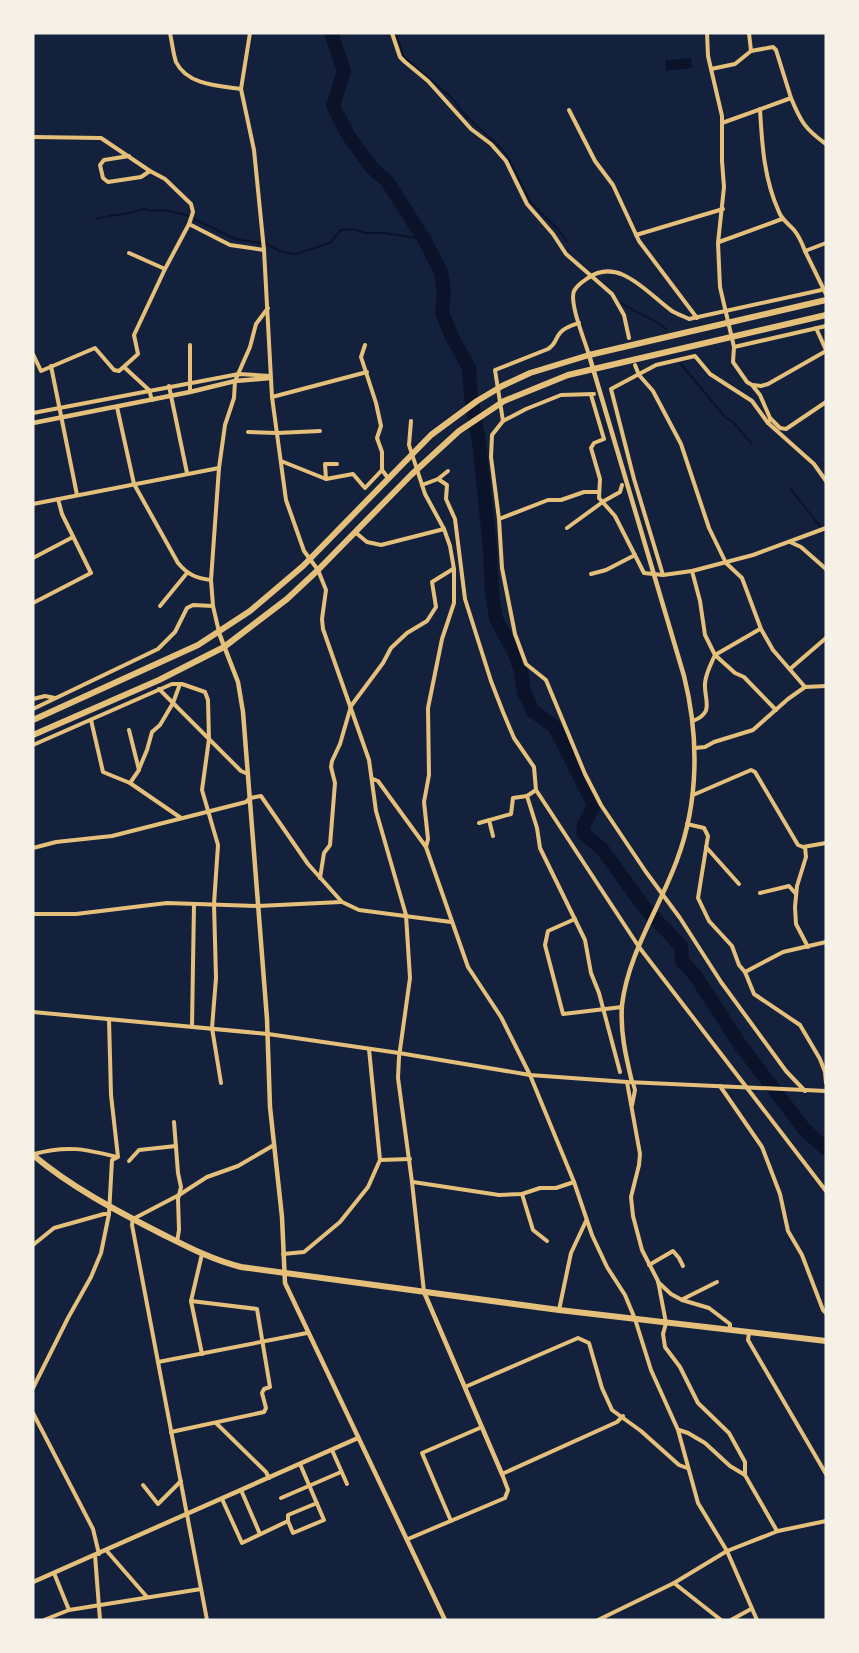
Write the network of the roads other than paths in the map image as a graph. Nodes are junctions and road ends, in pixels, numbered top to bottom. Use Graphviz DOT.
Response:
graph roads {
  1 [pos="170,33"];
  2 [pos="250,33"];
  3 [pos="392,33"];
  4 [pos="707,33"];
  5 [pos="750,33"];
  6 [pos="751,51"];
  7 [pos="711,69"];
  8 [pos="241,89"];
  9 [pos="791,98"];
  10 [pos="760,109"];
  11 [pos="569,110"];
  12 [pos="722,123"];
  13 [pos="33,137"];
  14 [pos="826,144"];
  15 [pos="130,156"];
  16 [pos="150,171"];
  17 [pos="723,209"];
  18 [pos="782,219"];
  19 [pos="189,224"];
  20 [pos="636,236"];
  21 [pos="718,243"];
  22 [pos="826,243"];
  23 [pos="264,250"];
  24 [pos="805,251"];
  25 [pos="129,253"];
  26 [pos="165,269"];
  27 [pos="591,276"];
  28 [pos="826,291"];
  29 [pos="826,300"];
  30 [pos="268,308"];
  31 [pos="725,314"];
  32 [pos="826,315"];
  33 [pos="697,318"];
  34 [pos="579,323"];
  35 [pos="826,326"];
  36 [pos="816,328"];
  37 [pos="629,338"];
  38 [pos="190,345"];
  39 [pos="365,345"];
  40 [pos="733,346"];
  41 [pos="826,350"];
  42 [pos="33,354"];
  43 [pos="589,354"];
  44 [pos="635,365"];
  45 [pos="51,366"];
  46 [pos="124,366"];
  47 [pos="594,368"];
  48 [pos="367,372"];
  49 [pos="239,374"];
  50 [pos="639,375"];
  51 [pos="270,377"];
  52 [pos="235,381"];
  53 [pos="190,382"];
  54 [pos="752,385"];
  55 [pos="169,386"];
  56 [pos="149,390"];
  57 [pos="190,392"];
  58 [pos="172,396"];
  59 [pos="272,397"];
  60 [pos="152,400"];
  61 [pos="826,402"];
  62 [pos="117,407"];
  63 [pos="60,408"];
  64 [pos="33,413"];
  65 [pos="62,418"];
  66 [pos="770,418"];
  67 [pos="411,421"];
  68 [pos="504,421"];
  69 [pos="33,423"];
  70 [pos="768,423"];
  71 [pos="320,431"];
  72 [pos="248,432"];
  73 [pos="277,433"];
  74 [pos="280,461"];
  75 [pos="337,464"];
  76 [pos="219,468"];
  77 [pos="382,470"];
  78 [pos="448,471"];
  79 [pos="187,472"];
  80 [pos="388,478"];
  81 [pos="326,479"];
  82 [pos="438,479"];
  83 [pos="826,481"];
  84 [pos="134,484"];
  85 [pos="422,485"];
  86 [pos="622,486"];
  87 [pos="598,492"];
  88 [pos="77,495"];
  89 [pos="58,499"];
  90 [pos="604,501"];
  91 [pos="33,504"];
  92 [pos="499,519"];
  93 [pos="567,528"];
  94 [pos="826,528"];
  95 [pos="444,529"];
  96 [pos="355,531"];
  97 [pos="74,537"];
  98 [pos="789,542"];
  99 [pos="635,555"];
  100 [pos="310,557"];
  101 [pos="33,558"];
  102 [pos="726,563"];
  103 [pos="454,569"];
  104 [pos="826,569"];
  105 [pos="318,570"];
  106 [pos="692,571"];
  107 [pos="187,573"];
  108 [pos="591,574"];
  109 [pos="656,574"];
  110 [pos="663,575"];
  111 [pos="211,580"];
  112 [pos="33,603"];
  113 [pos="160,606"];
  114 [pos="213,606"];
  115 [pos="761,629"];
  116 [pos="219,633"];
  117 [pos="826,638"];
  118 [pos="224,647"];
  119 [pos="715,655"];
  120 [pos="790,669"];
  121 [pos="180,684"];
  122 [pos="826,686"];
  123 [pos="806,687"];
  124 [pos="159,689"];
  125 [pos="55,698"];
  126 [pos="33,699"];
  127 [pos="173,703"];
  128 [pos="351,706"];
  129 [pos="33,709"];
  130 [pos="776,710"];
  131 [pos="33,720"];
  132 [pos="91,720"];
  133 [pos="693,721"];
  134 [pos="129,730"];
  135 [pos="33,735"];
  136 [pos="209,739"];
  137 [pos="33,745"];
  138 [pos="695,748"];
  139 [pos="139,770"];
  140 [pos="249,775"];
  141 [pos="372,778"];
  142 [pos="130,783"];
  143 [pos="536,790"];
  144 [pos="693,795"];
  145 [pos="527,796"];
  146 [pos="250,798"];
  147 [pos="208,812"];
  148 [pos="181,818"];
  149 [pos="489,820"];
  150 [pos="479,823"];
  151 [pos="687,824"];
  152 [pos="493,836"];
  153 [pos="826,843"];
  154 [pos="426,847"];
  155 [pos="706,847"];
  156 [pos="805,847"];
  157 [pos="33,848"];
  158 [pos="320,878"];
  159 [pos="739,884"];
  160 [pos="760,893"];
  161 [pos="796,896"];
  162 [pos="342,902"];
  163 [pos="194,904"];
  164 [pos="214,904"];
  165 [pos="258,906"];
  166 [pos="33,914"];
  167 [pos="406,915"];
  168 [pos="575,919"];
  169 [pos="451,922"];
  170 [pos="826,942"];
  171 [pos="639,946"];
  172 [pos="808,947"];
  173 [pos="745,972"];
  174 [pos="622,1007"];
  175 [pos="603,1009"];
  176 [pos="33,1012"];
  177 [pos="109,1019"];
  178 [pos="192,1026"];
  179 [pos="212,1028"];
  180 [pos="268,1034"];
  181 [pos="369,1048"];
  182 [pos="399,1053"];
  183 [pos="620,1072"];
  184 [pos="530,1075"];
  185 [pos="629,1082"];
  186 [pos="221,1083"];
  187 [pos="826,1083"];
  188 [pos="720,1086"];
  189 [pos="750,1089"];
  190 [pos="803,1091"];
  191 [pos="826,1091"];
  192 [pos="174,1122"];
  193 [pos="274,1145"];
  194 [pos="176,1146"];
  195 [pos="33,1155"];
  196 [pos="118,1157"];
  197 [pos="410,1159"];
  198 [pos="381,1160"];
  199 [pos="129,1161"];
  200 [pos="412,1182"];
  201 [pos="574,1182"];
  202 [pos="826,1191"];
  203 [pos="522,1194"];
  204 [pos="179,1196"];
  205 [pos="108,1205"];
  206 [pos="109,1214"];
  207 [pos="133,1219"];
  208 [pos="586,1221"];
  209 [pos="546,1241"];
  210 [pos="177,1242"];
  211 [pos="33,1245"];
  212 [pos="202,1254"];
  213 [pos="283,1254"];
  214 [pos="649,1265"];
  215 [pos="683,1266"];
  216 [pos="284,1272"];
  217 [pos="658,1281"];
  218 [pos="717,1282"];
  219 [pos="424,1292"];
  220 [pos="682,1300"];
  221 [pos="191,1301"];
  222 [pos="559,1310"];
  223 [pos="826,1314"];
  224 [pos="635,1319"];
  225 [pos="666,1323"];
  226 [pos="730,1331"];
  227 [pos="307,1333"];
  228 [pos="749,1333"];
  229 [pos="826,1341"];
  230 [pos="262,1343"];
  231 [pos="202,1354"];
  232 [pos="158,1362"];
  233 [pos="465,1387"];
  234 [pos="33,1388"];
  235 [pos="33,1413"];
  236 [pos="623,1416"];
  237 [pos="216,1423"];
  238 [pos="482,1427"];
  239 [pos="678,1430"];
  240 [pos="171,1432"];
  241 [pos="358,1438"];
  242 [pos="332,1450"];
  243 [pos="300,1464"];
  244 [pos="688,1468"];
  245 [pos="341,1472"];
  246 [pos="502,1474"];
  247 [pos="746,1474"];
  248 [pos="826,1474"];
  249 [pos="269,1478"];
  250 [pos="181,1481"];
  251 [pos="347,1484"];
  252 [pos="143,1485"];
  253 [pos="309,1486"];
  254 [pos="241,1490"];
  255 [pos="222,1498"];
  256 [pos="281,1498"];
  257 [pos="317,1503"];
  258 [pos="187,1514"];
  259 [pos="288,1521"];
  260 [pos="451,1521"];
  261 [pos="826,1521"];
  262 [pos="777,1532"];
  263 [pos="260,1534"];
  264 [pos="408,1539"];
  265 [pos="106,1551"];
  266 [pos="727,1551"];
  267 [pos="97,1554"];
  268 [pos="54,1573"];
  269 [pos="33,1582"];
  270 [pos="674,1583"];
  271 [pos="201,1589"];
  272 [pos="147,1597"];
  273 [pos="98,1605"];
  274 [pos="752,1608"];
  275 [pos="69,1610"];
  276 [pos="45,1620"];
  277 [pos="100,1620"];
  278 [pos="207,1620"];
  279 [pos="445,1620"];
  280 [pos="598,1620"];
  281 [pos="721,1620"];
  282 [pos="731,1620"];
  283 [pos="757,1620"];
  1 -- 8 [label="street"];
  2 -- 8 [label="street"];
  3 -- 27 [label="street"];
  4 -- 7 [label="street"];
  5 -- 6 [label="street"];
  6 -- 7 [label="street"];
  6 -- 9 [label="street"];
  7 -- 12 [label="street"];
  8 -- 23 [label="street"];
  9 -- 10 [label="street"];
  9 -- 14 [label="street"];
  10 -- 12 [label="street"];
  10 -- 18 [label="street"];
  11 -- 20 [label="street"];
  12 -- 17 [label="street"];
  13 -- 15 [label="street"];
  15 -- 16 [label="street"];
  15 -- 16 [label="street"];
  16 -- 19 [label="street"];
  17 -- 20 [label="street"];
  17 -- 21 [label="street"];
  18 -- 21 [label="street"];
  18 -- 24 [label="street"];
  19 -- 23 [label="street"];
  19 -- 26 [label="street"];
  20 -- 33 [label="street"];
  21 -- 31 [label="street"];
  22 -- 24 [label="street"];
  23 -- 30 [label="street"];
  24 -- 28 [label="street"];
  25 -- 26 [label="street"];
  26 -- 46 [label="street"];
  27 -- 33 [label="street"];
  27 -- 34 [label="street"];
  27 -- 37 [label="street"];
  28 -- 31 [label="street"];
  29 -- 43 [label="highway"];
  30 -- 49 [label="street"];
  30 -- 51 [label="street"];
  31 -- 33 [label="street"];
  31 -- 40 [label="street"];
  32 -- 47 [label="highway"];
  34 -- 43 [label="street"];
  34 -- 68 [label="street"];
  35 -- 36 [label="street"];
  36 -- 40 [label="street"];
  36 -- 41 [label="street"];
  38 -- 53 [label="street"];
  39 -- 48 [label="street"];
  40 -- 54 [label="street"];
  41 -- 54 [label="street"];
  42 -- 45 [label="street"];
  43 -- 47 [label="street"];
  43 -- 80 [label="highway"];
  44 -- 50 [label="street"];
  45 -- 46 [label="street"];
  45 -- 63 [label="street"];
  46 -- 56 [label="street"];
  47 -- 96 [label="highway"];
  47 -- 109 [label="street"];
  48 -- 59 [label="street"];
  48 -- 77 [label="street"];
  49 -- 51 [label="street"];
  49 -- 52 [label="street"];
  49 -- 53 [label="street"];
  50 -- 70 [label="street"];
  50 -- 102 [label="street"];
  50 -- 110 [label="street"];
  51 -- 52 [label="street"];
  51 -- 59 [label="street"];
  52 -- 57 [label="street"];
  52 -- 76 [label="street"];
  53 -- 55 [label="street"];
  53 -- 57 [label="street"];
  54 -- 66 [label="street"];
  55 -- 56 [label="street"];
  55 -- 58 [label="street"];
  56 -- 60 [label="street"];
  56 -- 63 [label="street"];
  57 -- 58 [label="street"];
  58 -- 60 [label="street"];
  58 -- 79 [label="street"];
  59 -- 73 [label="street"];
  60 -- 62 [label="street"];
  61 -- 66 [label="street"];
  62 -- 65 [label="street"];
  62 -- 84 [label="street"];
  63 -- 64 [label="street"];
  63 -- 65 [label="street"];
  65 -- 69 [label="street"];
  65 -- 88 [label="street"];
  66 -- 70 [label="street"];
  67 -- 85 [label="street"];
  68 -- 87 [label="street"];
  68 -- 92 [label="street"];
  70 -- 83 [label="street"];
  71 -- 73 [label="street"];
  72 -- 73 [label="street"];
  73 -- 74 [label="street"];
  74 -- 81 [label="street"];
  74 -- 100 [label="street"];
  75 -- 81 [label="street"];
  76 -- 79 [label="street"];
  76 -- 111 [label="street"];
  77 -- 80 [label="street"];
  77 -- 81 [label="street"];
  78 -- 82 [label="street"];
  79 -- 84 [label="street"];
  80 -- 100 [label="highway"];
  82 -- 85 [label="street"];
  82 -- 143 [label="street"];
  84 -- 88 [label="street"];
  84 -- 107 [label="street"];
  85 -- 95 [label="street"];
  86 -- 90 [label="street"];
  87 -- 90 [label="street"];
  87 -- 92 [label="street"];
  88 -- 89 [label="street"];
  89 -- 91 [label="street"];
  89 -- 97 [label="street"];
  90 -- 93 [label="street"];
  90 -- 99 [label="street"];
  92 -- 190 [label="street"];
  94 -- 98 [label="street"];
  95 -- 96 [label="street"];
  95 -- 103 [label="street"];
  96 -- 105 [label="highway"];
  97 -- 101 [label="street"];
  97 -- 112 [label="street"];
  98 -- 102 [label="street"];
  98 -- 104 [label="street"];
  99 -- 108 [label="street"];
  99 -- 109 [label="street"];
  100 -- 105 [label="street"];
  100 -- 116 [label="highway"];
  102 -- 106 [label="street"];
  102 -- 115 [label="street"];
  103 -- 128 [label="street"];
  103 -- 154 [label="street"];
  105 -- 118 [label="highway"];
  105 -- 128 [label="street"];
  106 -- 110 [label="street"];
  106 -- 119 [label="street"];
  107 -- 111 [label="street"];
  107 -- 113 [label="street"];
  109 -- 110 [label="street"];
  109 -- 133 [label="street"];
  111 -- 114 [label="street"];
  114 -- 116 [label="street"];
  114 -- 125 [label="street"];
  115 -- 119 [label="street"];
  115 -- 120 [label="street"];
  116 -- 118 [label="street"];
  116 -- 131 [label="highway"];
  117 -- 120 [label="street"];
  118 -- 135 [label="highway"];
  118 -- 140 [label="street"];
  119 -- 130 [label="street"];
  119 -- 133 [label="street"];
  120 -- 123 [label="street"];
  121 -- 124 [label="street"];
  121 -- 127 [label="street"];
  121 -- 136 [label="street"];
  122 -- 123 [label="street"];
  123 -- 130 [label="street"];
  124 -- 127 [label="street"];
  124 -- 132 [label="street"];
  125 -- 126 [label="street"];
  125 -- 129 [label="street"];
  127 -- 136 [label="street"];
  127 -- 139 [label="street"];
  128 -- 141 [label="street"];
  128 -- 158 [label="street"];
  130 -- 138 [label="street"];
  132 -- 137 [label="street"];
  132 -- 142 [label="street"];
  133 -- 138 [label="street"];
  134 -- 139 [label="street"];
  136 -- 140 [label="street"];
  136 -- 147 [label="street"];
  138 -- 144 [label="street"];
  139 -- 142 [label="street"];
  140 -- 146 [label="street"];
  141 -- 154 [label="street"];
  141 -- 167 [label="street"];
  142 -- 148 [label="street"];
  143 -- 145 [label="street"];
  143 -- 171 [label="street"];
  144 -- 151 [label="street"];
  144 -- 156 [label="street"];
  145 -- 149 [label="street"];
  145 -- 168 [label="street"];
  146 -- 147 [label="street"];
  146 -- 158 [label="street"];
  146 -- 165 [label="street"];
  147 -- 148 [label="street"];
  147 -- 164 [label="street"];
  148 -- 157 [label="street"];
  149 -- 150 [label="street"];
  149 -- 152 [label="street"];
  151 -- 155 [label="street"];
  151 -- 171 [label="street"];
  153 -- 156 [label="street"];
  154 -- 169 [label="street"];
  155 -- 159 [label="street"];
  155 -- 173 [label="street"];
  156 -- 161 [label="street"];
  158 -- 162 [label="street"];
  160 -- 161 [label="street"];
  161 -- 172 [label="street"];
  162 -- 165 [label="street"];
  162 -- 167 [label="street"];
  163 -- 164 [label="street"];
  163 -- 166 [label="street"];
  163 -- 178 [label="street"];
  164 -- 165 [label="street"];
  164 -- 179 [label="street"];
  165 -- 180 [label="street"];
  167 -- 169 [label="street"];
  167 -- 182 [label="street"];
  168 -- 175 [label="street"];
  168 -- 175 [label="street"];
  169 -- 184 [label="street"];
  170 -- 172 [label="street"];
  171 -- 174 [label="street"];
  171 -- 189 [label="street"];
  172 -- 173 [label="street"];
  173 -- 187 [label="street"];
  174 -- 175 [label="street"];
  174 -- 185 [label="street"];
  175 -- 183 [label="street"];
  176 -- 177 [label="street"];
  177 -- 178 [label="street"];
  177 -- 196 [label="street"];
  178 -- 179 [label="street"];
  179 -- 180 [label="street"];
  179 -- 186 [label="street"];
  180 -- 181 [label="street"];
  180 -- 193 [label="street"];
  181 -- 182 [label="street"];
  181 -- 198 [label="street"];
  182 -- 184 [label="street"];
  182 -- 197 [label="street"];
  184 -- 185 [label="street"];
  184 -- 201 [label="street"];
  185 -- 188 [label="street"];
  185 -- 214 [label="street"];
  188 -- 189 [label="street"];
  188 -- 223 [label="street"];
  189 -- 190 [label="street"];
  189 -- 202 [label="street"];
  190 -- 191 [label="street"];
  192 -- 194 [label="street"];
  193 -- 204 [label="street"];
  193 -- 213 [label="street"];
  194 -- 199 [label="street"];
  194 -- 204 [label="street"];
  195 -- 196 [label="street"];
  195 -- 205 [label="highway"];
  196 -- 205 [label="street"];
  197 -- 198 [label="street"];
  197 -- 200 [label="street"];
  198 -- 213 [label="street"];
  200 -- 203 [label="street"];
  200 -- 219 [label="street"];
  201 -- 203 [label="street"];
  201 -- 208 [label="street"];
  203 -- 209 [label="street"];
  204 -- 207 [label="street"];
  204 -- 210 [label="street"];
  205 -- 206 [label="street"];
  205 -- 207 [label="highway"];
  206 -- 211 [label="street"];
  206 -- 234 [label="street"];
  207 -- 210 [label="highway"];
  207 -- 232 [label="street"];
  208 -- 222 [label="street"];
  208 -- 224 [label="street"];
  210 -- 212 [label="highway"];
  212 -- 216 [label="highway"];
  212 -- 221 [label="street"];
  213 -- 216 [label="street"];
  214 -- 215 [label="street"];
  214 -- 217 [label="street"];
  216 -- 219 [label="highway"];
  216 -- 227 [label="street"];
  217 -- 220 [label="street"];
  217 -- 225 [label="street"];
  218 -- 220 [label="street"];
  219 -- 222 [label="highway"];
  219 -- 233 [label="street"];
  220 -- 226 [label="street"];
  221 -- 230 [label="street"];
  221 -- 231 [label="street"];
  222 -- 224 [label="highway"];
  224 -- 225 [label="highway"];
  224 -- 239 [label="street"];
  225 -- 226 [label="highway"];
  225 -- 247 [label="street"];
  226 -- 228 [label="highway"];
  227 -- 230 [label="street"];
  227 -- 241 [label="street"];
  228 -- 229 [label="highway"];
  228 -- 248 [label="street"];
  230 -- 231 [label="street"];
  230 -- 237 [label="street"];
  231 -- 232 [label="street"];
  232 -- 240 [label="street"];
  233 -- 236 [label="street"];
  233 -- 238 [label="street"];
  235 -- 267 [label="street"];
  236 -- 244 [label="street"];
  236 -- 246 [label="street"];
  237 -- 240 [label="street"];
  237 -- 249 [label="street"];
  238 -- 246 [label="street"];
  238 -- 260 [label="street"];
  239 -- 244 [label="street"];
  239 -- 247 [label="street"];
  240 -- 250 [label="street"];
  241 -- 242 [label="street"];
  241 -- 264 [label="street"];
  242 -- 243 [label="street"];
  242 -- 245 [label="street"];
  243 -- 249 [label="street"];
  243 -- 253 [label="street"];
  244 -- 266 [label="street"];
  245 -- 251 [label="street"];
  245 -- 253 [label="street"];
  246 -- 260 [label="street"];
  247 -- 262 [label="street"];
  249 -- 254 [label="street"];
  250 -- 252 [label="street"];
  250 -- 258 [label="street"];
  253 -- 256 [label="street"];
  253 -- 257 [label="street"];
  254 -- 255 [label="street"];
  254 -- 263 [label="street"];
  255 -- 258 [label="street"];
  255 -- 263 [label="street"];
  257 -- 259 [label="street"];
  257 -- 259 [label="street"];
  258 -- 265 [label="street"];
  258 -- 271 [label="street"];
  259 -- 263 [label="street"];
  260 -- 264 [label="street"];
  261 -- 262 [label="street"];
  262 -- 266 [label="street"];
  264 -- 279 [label="street"];
  265 -- 267 [label="street"];
  265 -- 272 [label="street"];
  266 -- 270 [label="street"];
  266 -- 274 [label="street"];
  267 -- 268 [label="street"];
  267 -- 273 [label="street"];
  268 -- 269 [label="street"];
  268 -- 275 [label="street"];
  270 -- 280 [label="street"];
  270 -- 281 [label="street"];
  271 -- 272 [label="street"];
  271 -- 278 [label="street"];
  272 -- 273 [label="street"];
  273 -- 275 [label="street"];
  273 -- 277 [label="street"];
  274 -- 282 [label="street"];
  274 -- 283 [label="street"];
  275 -- 276 [label="street"];
}
